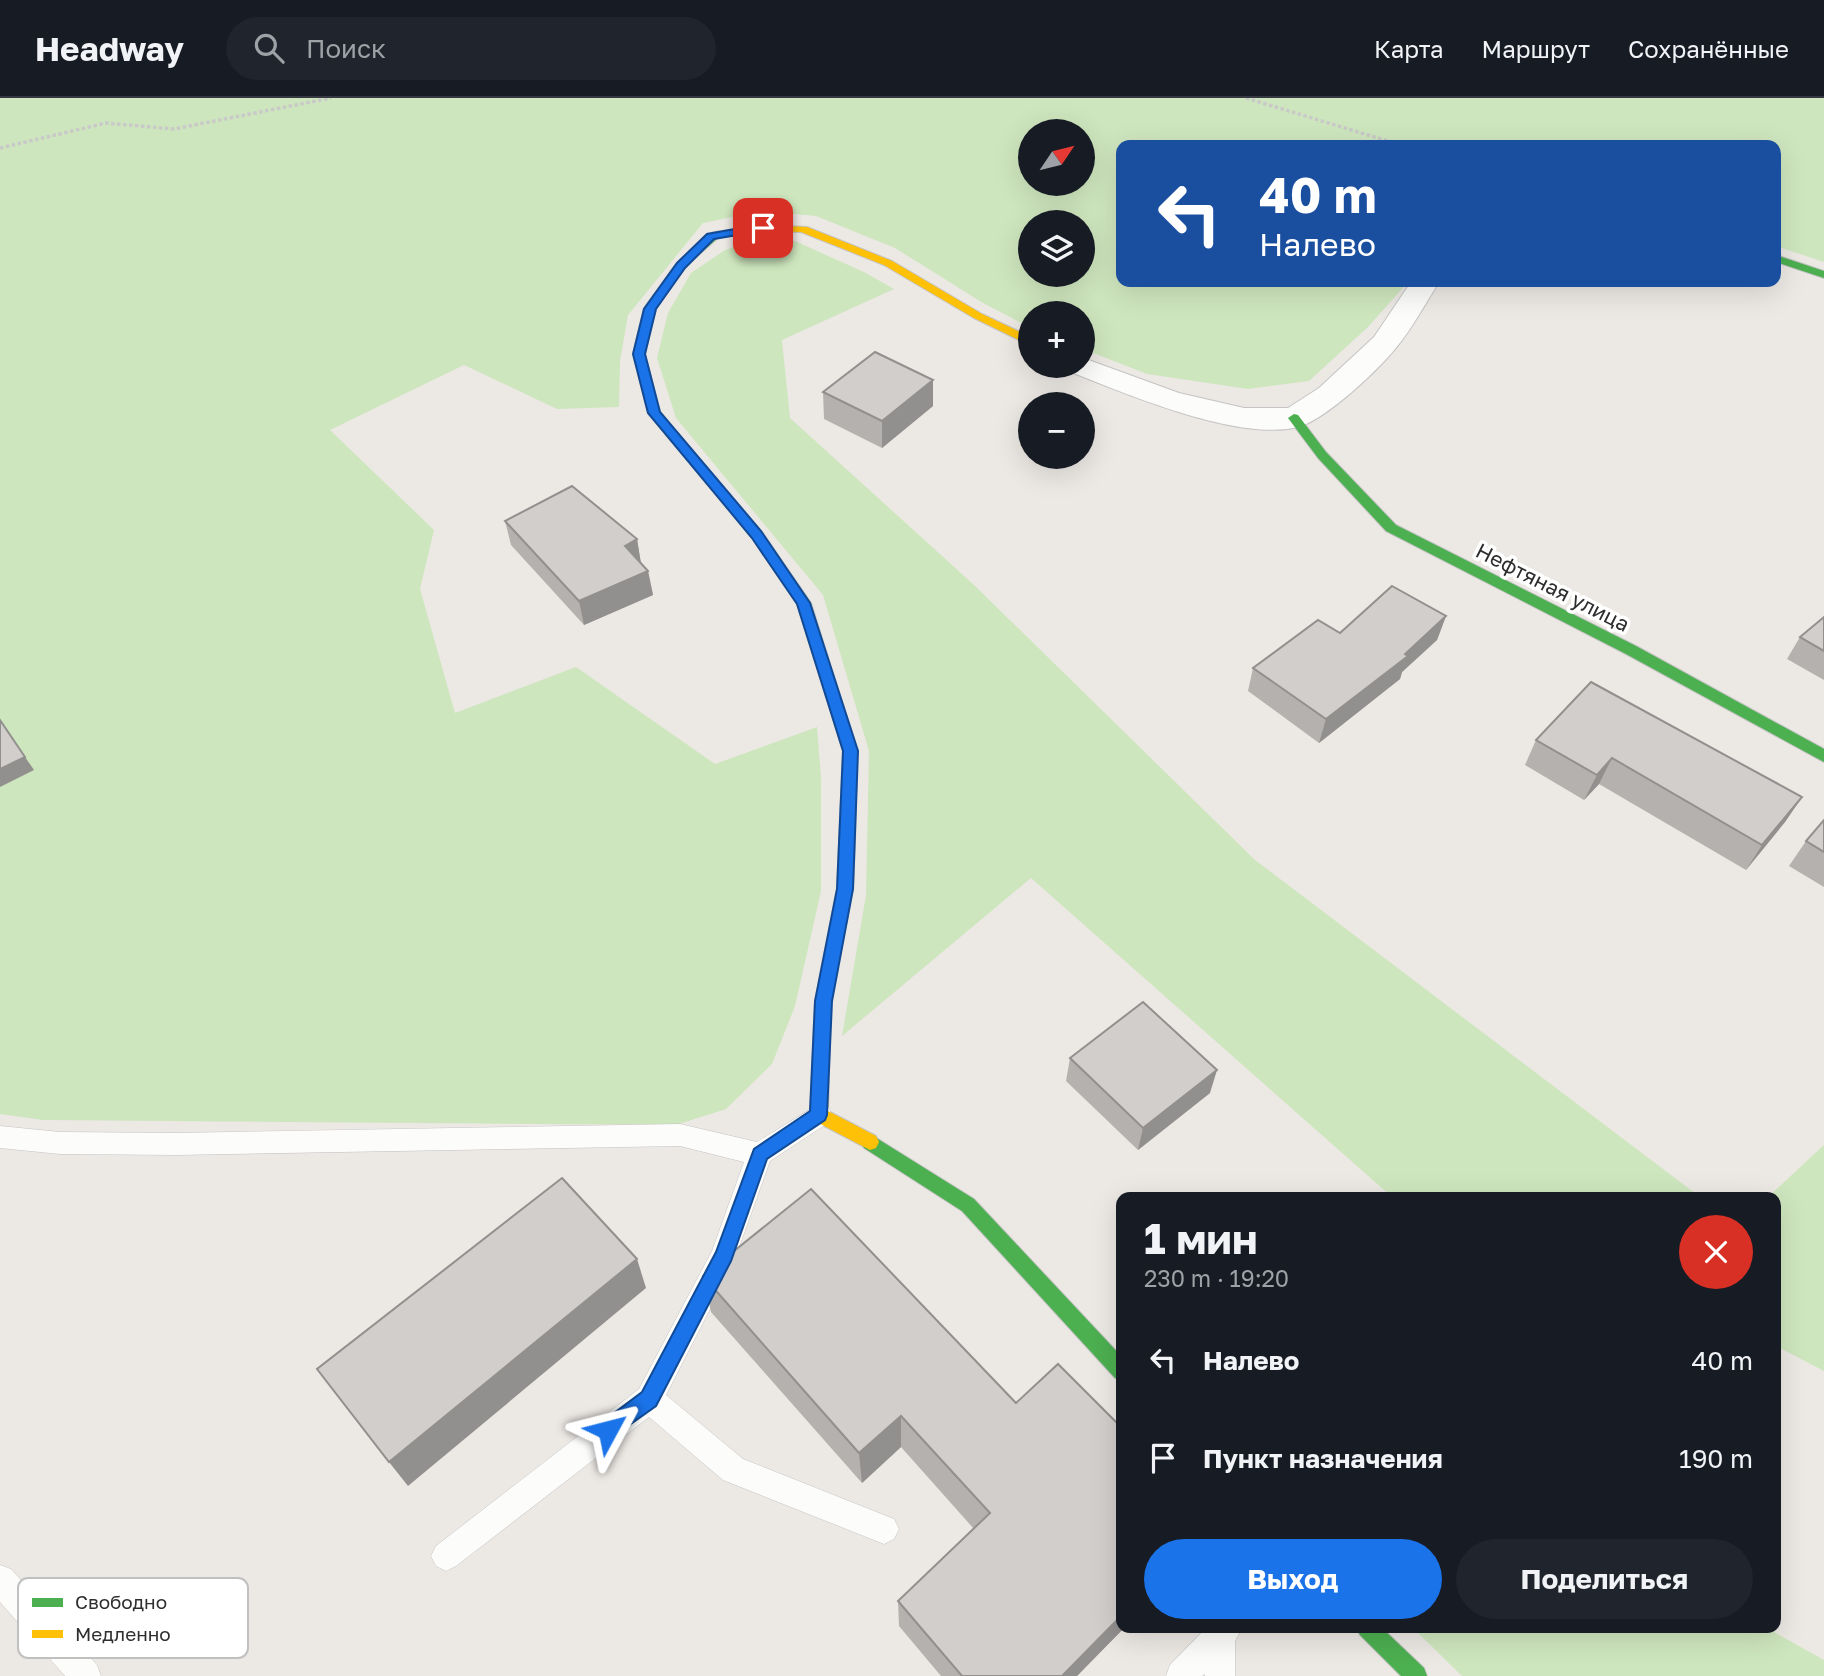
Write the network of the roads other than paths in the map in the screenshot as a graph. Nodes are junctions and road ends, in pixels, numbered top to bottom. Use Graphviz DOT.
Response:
graph roads {
  1 [pos="1781,260"];
  2 [pos="1824,275"];
  3 [pos="1422,287"];
  4 [pos="1018,336"];
  5 [pos="1095,371"];
  6 [pos="1294,418"];
  7 [pos="1824,756"];
  8 [pos="819,1115"];
  9 [pos="0,1137"];
  10 [pos="760,1154"];
  11 [pos="1116,1365"];
  12 [pos="649,1399"];
  13 [pos="884,1529"];
  14 [pos="446,1556"];
  15 [pos="0,1580"];
  16 [pos="18,1600"];
  17 [pos="1222,1633"];
  18 [pos="1224,1633"];
  19 [pos="1372,1633"];
  20 [pos="70,1658"];
  21 [pos="86,1676"];
  22 [pos="1181,1676"];
  23 [pos="1220,1676"];
  24 [pos="1416,1676"];
  1 -- 2 [label="street"];
  3 -- 6 [label="street"];
  4 -- 8 [label="street"];
  5 -- 6 [label="street"];
  6 -- 7 [label="street, Нефтяная улица"];
  8 -- 10 [label="lane"];
  8 -- 11 [label="street"];
  9 -- 10 [label="lane"];
  10 -- 12 [label="lane"];
  12 -- 13 [label="lane"];
  12 -- 14 [label="lane"];
  15 -- 16 [label="lane"];
  17 -- 22 [label="lane"];
  18 -- 23 [label="lane"];
  19 -- 24 [label="street"];
  20 -- 21 [label="lane"];
}
